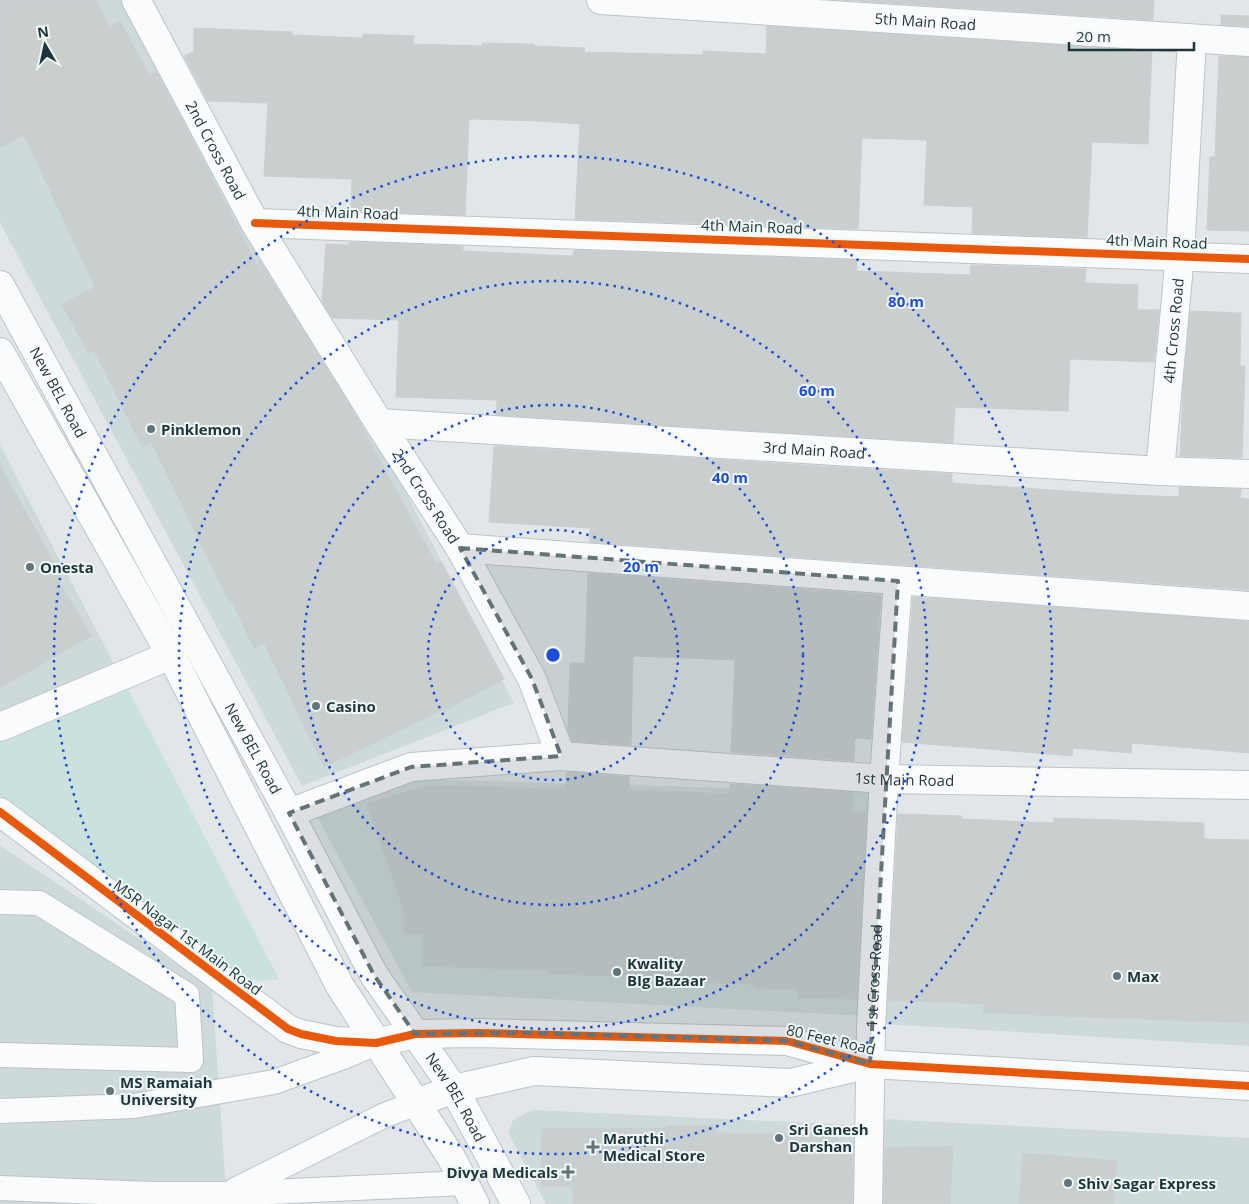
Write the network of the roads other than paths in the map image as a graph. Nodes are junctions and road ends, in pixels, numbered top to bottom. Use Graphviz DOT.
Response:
graph roads {
  1 [pos="136,0"];
  2 [pos="601,0"];
  3 [pos="1192,39"];
  4 [pos="1249,42"];
  5 [pos="255,223"];
  6 [pos="1180,255"];
  7 [pos="1249,259"];
  8 [pos="0,286"];
  9 [pos="0,352"];
  10 [pos="379,422"];
  11 [pos="1160,471"];
  12 [pos="1249,474"];
  13 [pos="460,548"];
  14 [pos="898,581"];
  15 [pos="1249,606"];
  16 [pos="171,655"];
  17 [pos="0,728"];
  18 [pos="561,756"];
  19 [pos="884,778"];
  20 [pos="1249,785"];
  21 [pos="0,812"];
  22 [pos="289,813"];
  23 [pos="0,902"];
  24 [pos="415,1034"];
  25 [pos="376,1043"];
  26 [pos="0,1055"];
  27 [pos="870,1064"];
  28 [pos="1249,1086"];
  29 [pos="454,1089"];
  30 [pos="417,1103"];
  31 [pos="0,1111"];
  32 [pos="0,1188"];
  33 [pos="226,1194"];
  34 [pos="469,1194"];
  35 [pos="516,1204"];
  36 [pos="868,1204"];
  1 -- 5 [label="street, 2nd Cross Road"];
  2 -- 3 [label="street, 5th Main Road"];
  3 -- 4 [label="street, 5th Main Road"];
  3 -- 6 [label="street, 4th Cross Road"];
  5 -- 6 [label="street, 4th Main Road"];
  5 -- 10 [label="street, 2nd Cross Road"];
  6 -- 7 [label="street, 4th Main Road"];
  6 -- 11 [label="street, 4th Cross Road"];
  8 -- 22 [label="street, New BEL Road"];
  9 -- 16 [label="street, New BEL Road"];
  10 -- 11 [label="street, 3rd Main Road"];
  10 -- 13 [label="street, 2nd Cross Road"];
  11 -- 12 [label="street, 3rd Main Road"];
  13 -- 14 [label="street"];
  13 -- 18 [label="street, 2nd Cross Road"];
  14 -- 15 [label="street"];
  14 -- 19 [label="street, 1st Cross Road"];
  16 -- 17 [label="street"];
  16 -- 25 [label="street, New BEL Road"];
  18 -- 19 [label="street, 1st Main Road"];
  18 -- 22 [label="street"];
  19 -- 20 [label="street, 1st Main Road"];
  19 -- 27 [label="street, 1st Cross Road"];
  21 -- 25 [label="street, MSR Nagar 1st Main Road"];
  22 -- 24 [label="street, New BEL Road"];
  23 -- 26 [label="lane"];
  24 -- 25 [label="street, 80 Feet Road"];
  24 -- 27 [label="street, 80 Feet Road"];
  24 -- 29 [label="street, New BEL Road"];
  25 -- 30 [label="street, New BEL Road"];
  25 -- 31 [label="lane"];
  27 -- 28 [label="street, 80 Feet Road"];
  27 -- 29 [label="street, 80 Feet Road"];
  27 -- 36 [label="street, 1st Cross Road"];
  29 -- 30 [label="street, 80 Feet Road"];
  29 -- 35 [label="street, New BEL Road"];
  30 -- 33 [label="lane"];
  30 -- 34 [label="street, New BEL Road"];
  32 -- 33 [label="lane"];
  33 -- 34 [label="lane"];
}
